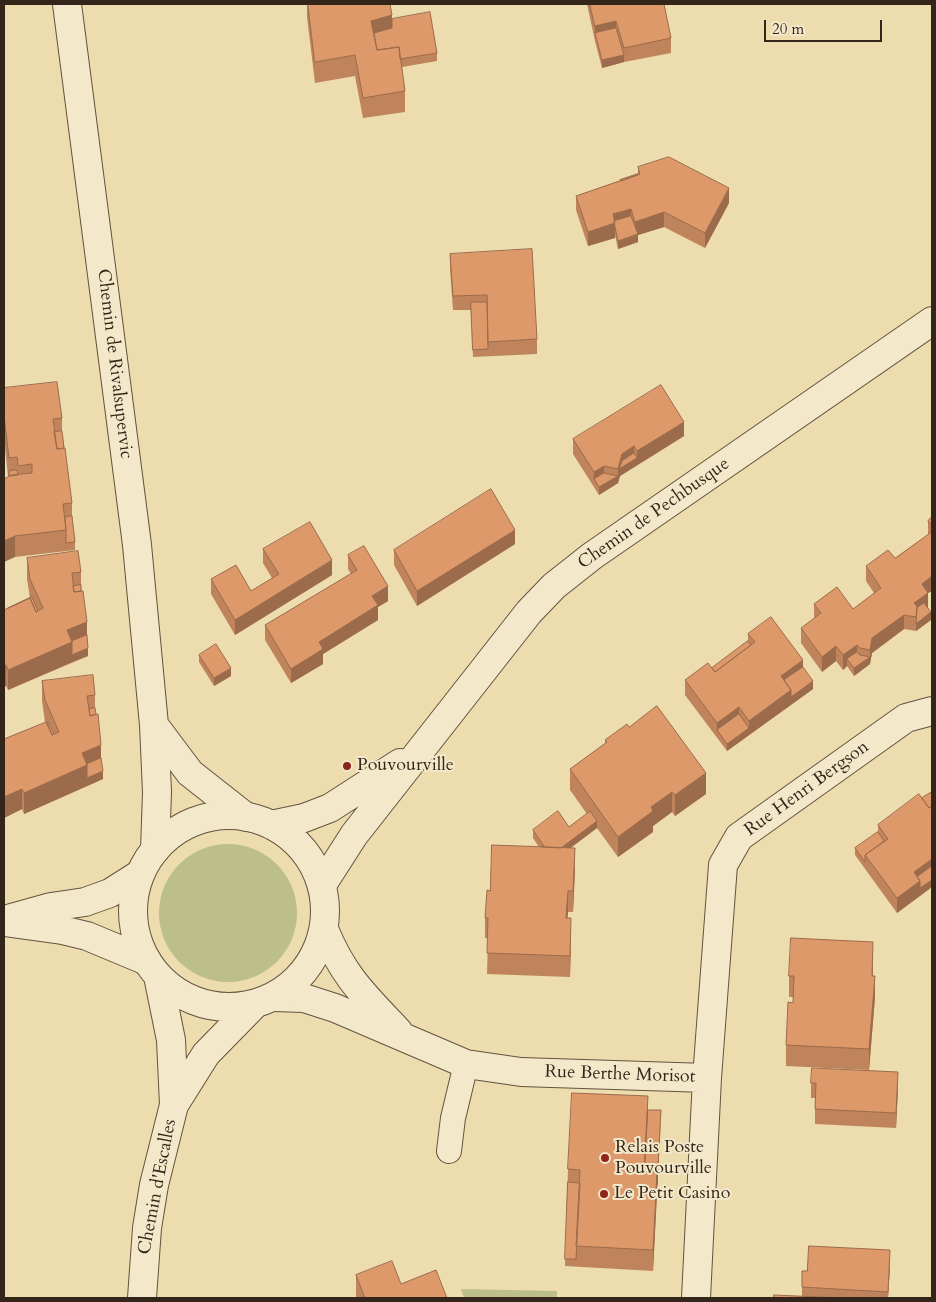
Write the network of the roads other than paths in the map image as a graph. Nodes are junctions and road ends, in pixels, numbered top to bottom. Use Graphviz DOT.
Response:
graph roads {
  1 [pos="67,4"];
  2 [pos="932,321"];
  3 [pos="932,711"];
  4 [pos="154,725"];
  5 [pos="418,752"];
  6 [pos="259,821"];
  7 [pos="155,850"];
  8 [pos="140,874"];
  9 [pos="322,885"];
  10 [pos="4,921"];
  11 [pos="324,929"];
  12 [pos="153,969"];
  13 [pos="264,1001"];
  14 [pos="408,1041"];
  15 [pos="466,1064"];
  16 [pos="707,1078"];
  17 [pos="174,1105"];
  18 [pos="449,1151"];
  19 [pos="142,1298"];
  20 [pos="696,1298"];
  1 -- 4 [label="street, Chemin de Rivalsupervic"];
  2 -- 5 [label="street, Chemin de Pechbusque"];
  3 -- 16 [label="street, Rue Henri Bergson"];
  4 -- 6 [label="street"];
  4 -- 7 [label="street, Chemin de Rivalsupervic"];
  5 -- 6 [label="street, Chemin de Pechbusque"];
  5 -- 9 [label="street, Chemin de Pechbusque"];
  6 -- 7 [label="street, Chemin de Pechbusque"];
  6 -- 9 [label="street"];
  7 -- 8 [label="street"];
  8 -- 10 [label="street"];
  8 -- 12 [label="street, Chemin d'Escalles"];
  9 -- 11 [label="street"];
  10 -- 12 [label="street"];
  11 -- 13 [label="street, Chemin d'Escalles"];
  11 -- 14 [label="street, Rue Berthe Morisot"];
  12 -- 13 [label="street, Rue Berthe Morisot"];
  12 -- 17 [label="street, Chemin d'Escalles"];
  13 -- 14 [label="street, Rue Berthe Morisot"];
  13 -- 17 [label="street, Chemin d'Escalles"];
  14 -- 15 [label="street, Rue Berthe Morisot"];
  15 -- 16 [label="street, Rue Berthe Morisot"];
  15 -- 18 [label="lane"];
  16 -- 20 [label="street, Rue Berthe Morisot"];
  17 -- 19 [label="street, Chemin d'Escalles"];
}
